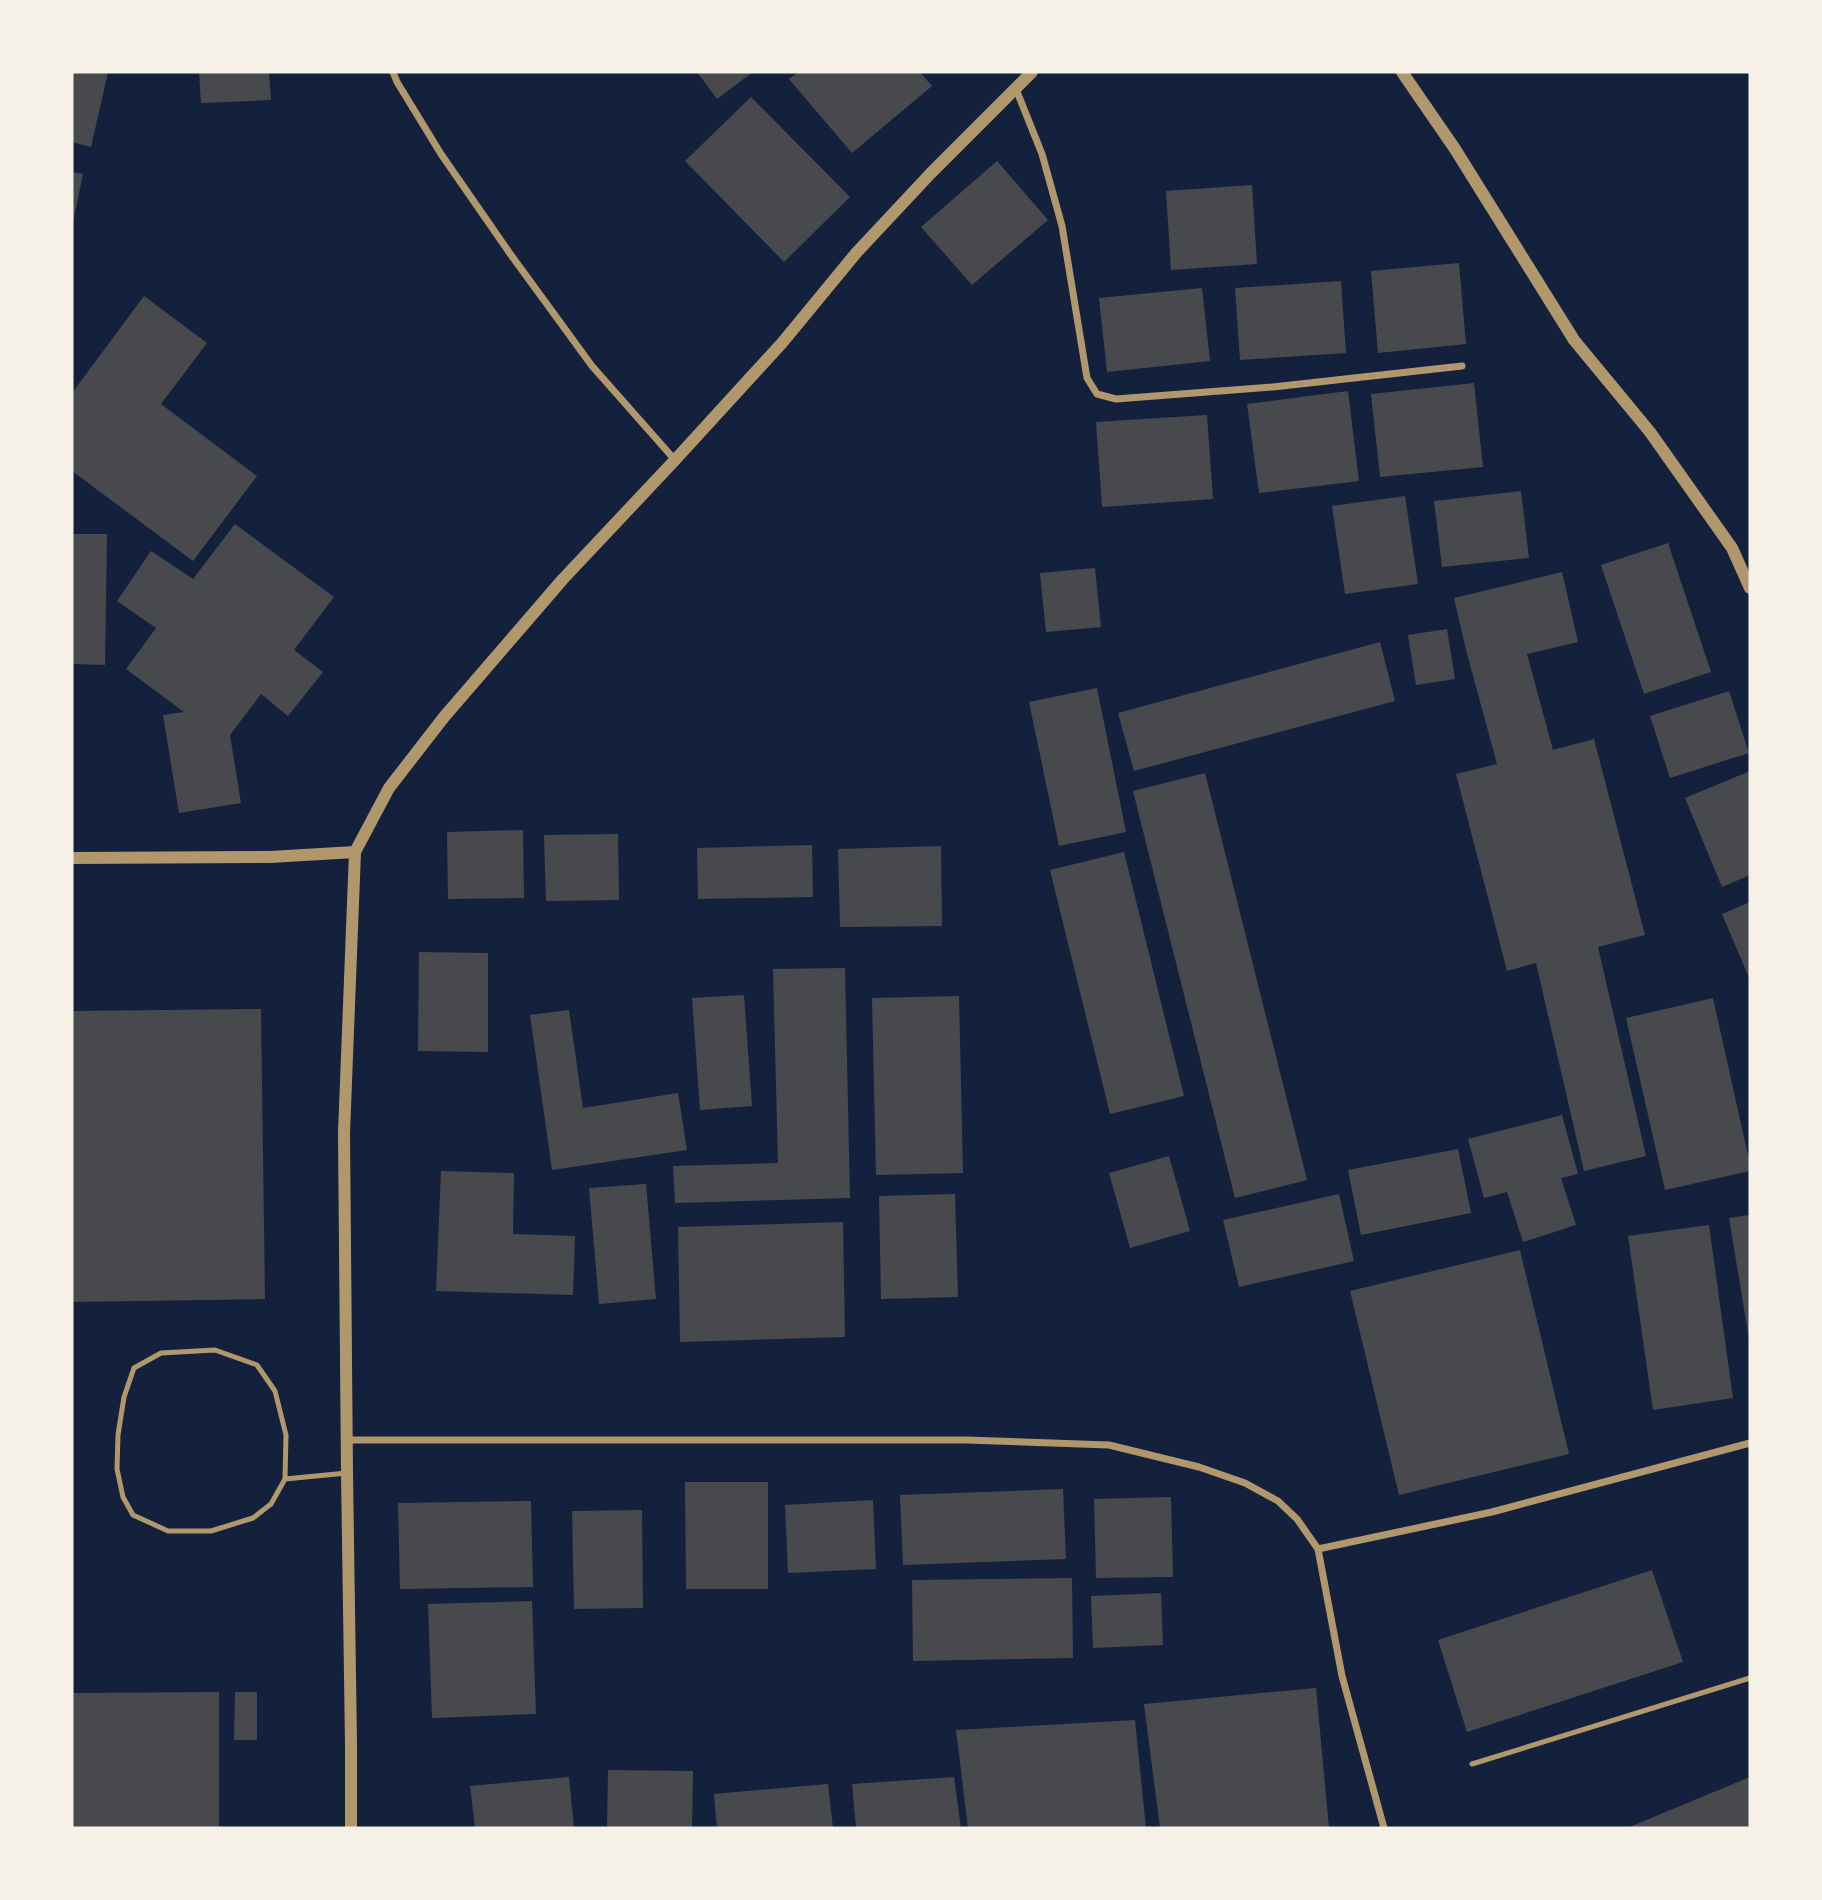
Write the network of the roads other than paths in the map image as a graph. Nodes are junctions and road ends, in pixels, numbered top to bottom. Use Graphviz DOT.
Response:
graph roads {
  1 [pos="393,72"];
  2 [pos="1032,72"];
  3 [pos="1402,72"];
  4 [pos="1015,87"];
  5 [pos="1462,366"];
  6 [pos="675,460"];
  7 [pos="1750,588"];
  8 [pos="355,852"];
  9 [pos="72,858"];
  10 [pos="346,1440"];
  11 [pos="1750,1443"];
  12 [pos="347,1473"];
  13 [pos="285,1479"];
  14 [pos="1318,1549"];
  15 [pos="1750,1678"];
  16 [pos="1472,1764"];
  17 [pos="351,1828"];
  18 [pos="1384,1828"];
  1 -- 6 [label="street"];
  2 -- 4 [label="street"];
  3 -- 7 [label="street"];
  4 -- 5 [label="street"];
  4 -- 6 [label="street"];
  6 -- 8 [label="street"];
  8 -- 9 [label="street"];
  8 -- 10 [label="street"];
  10 -- 12 [label="street"];
  10 -- 14 [label="street"];
  11 -- 14 [label="street"];
  12 -- 13 [label="lane"];
  12 -- 17 [label="street"];
  13 -- 13 [label="lane"];
  14 -- 18 [label="street"];
  15 -- 16 [label="lane"];
}
